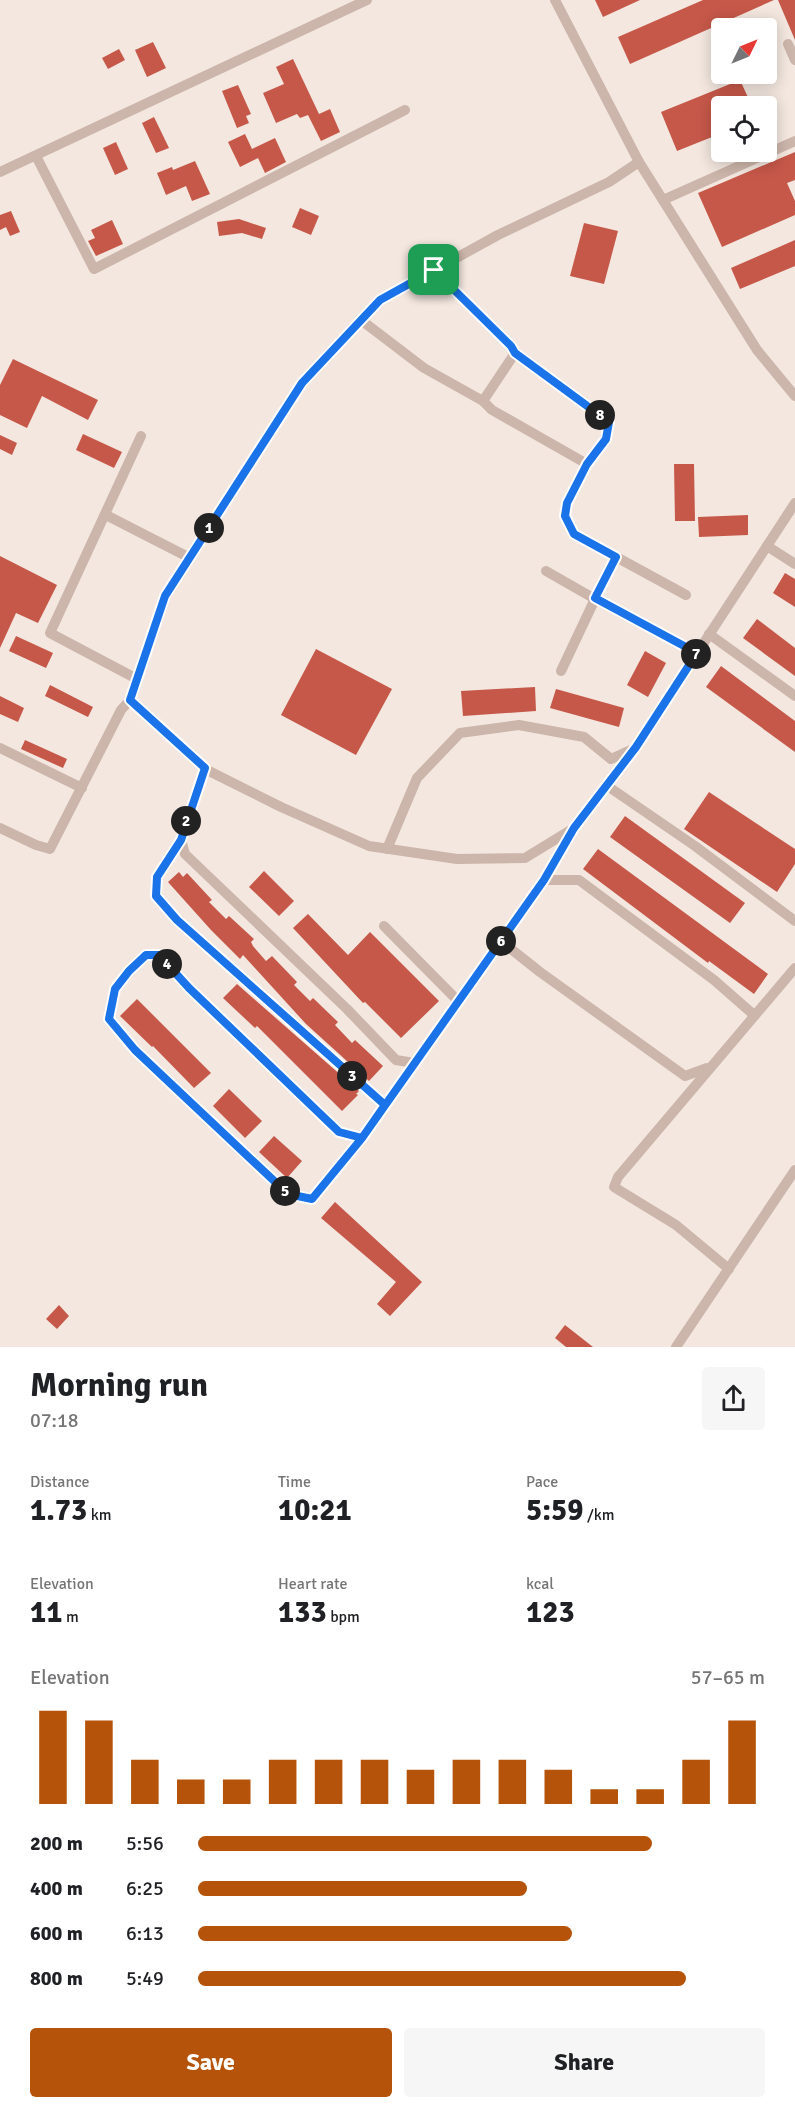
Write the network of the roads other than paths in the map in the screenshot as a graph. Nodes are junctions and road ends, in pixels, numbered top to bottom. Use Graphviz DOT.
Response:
graph roads {
  1 [pos="367,0"];
  2 [pos="555,0"];
  3 [pos="788,44"];
  4 [pos="795,60"];
  5 [pos="405,110"];
  6 [pos="795,141"];
  7 [pos="36,156"];
  8 [pos="639,162"];
  9 [pos="0,172"];
  10 [pos="663,200"];
  11 [pos="434,270"];
  12 [pos="361,320"];
  13 [pos="515,353"];
  14 [pos="795,396"];
  15 [pos="483,401"];
  16 [pos="141,436"];
  17 [pos="587,464"];
  18 [pos="795,503"];
  19 [pos="106,515"];
  20 [pos="767,546"];
  21 [pos="616,557"];
  22 [pos="190,558"];
  23 [pos="795,564"];
  24 [pos="546,571"];
  25 [pos="686,595"];
  26 [pos="595,598"];
  27 [pos="710,634"];
  28 [pos="697,653"];
  29 [pos="561,671"];
  30 [pos="137,679"];
  31 [pos="795,696"];
  32 [pos="130,700"];
  33 [pos="636,747"];
  34 [pos="0,748"];
  35 [pos="205,768"];
  36 [pos="606,785"];
  37 [pos="82,788"];
  38 [pos="0,828"];
  39 [pos="574,828"];
  40 [pos="181,840"];
  41 [pos="387,849"];
  42 [pos="544,880"];
  43 [pos="795,921"];
  44 [pos="384,926"];
  45 [pos="501,941"];
  46 [pos="795,968"];
  47 [pos="458,1001"];
  48 [pos="754,1015"];
  49 [pos="414,1063"];
  50 [pos="710,1066"];
  51 [pos="385,1105"];
  52 [pos="362,1138"];
  53 [pos="795,1170"];
  54 [pos="729,1269"];
  55 [pos="676,1347"];
  1 -- 7 [label="street"];
  2 -- 8 [label="street"];
  3 -- 4 [label="street"];
  5 -- 7 [label="street"];
  6 -- 10 [label="street"];
  7 -- 9 [label="street"];
  8 -- 10 [label="street"];
  8 -- 11 [label="street"];
  10 -- 14 [label="street"];
  11 -- 12 [label="street"];
  11 -- 13 [label="street"];
  12 -- 15 [label="street"];
  12 -- 22 [label="street"];
  13 -- 15 [label="street"];
  13 -- 17 [label="street"];
  15 -- 17 [label="street"];
  16 -- 19 [label="street"];
  17 -- 21 [label="street"];
  18 -- 20 [label="street"];
  19 -- 22 [label="street"];
  19 -- 30 [label="street"];
  20 -- 23 [label="street"];
  20 -- 27 [label="street"];
  21 -- 25 [label="street"];
  21 -- 26 [label="street"];
  22 -- 30 [label="street"];
  24 -- 26 [label="street"];
  26 -- 28 [label="street"];
  26 -- 29 [label="street"];
  27 -- 28 [label="street"];
  27 -- 31 [label="street"];
  28 -- 33 [label="street"];
  30 -- 32 [label="street"];
  32 -- 35 [label="street"];
  32 -- 37 [label="street"];
  33 -- 36 [label="street"];
  33 -- 41 [label="street"];
  34 -- 37 [label="street"];
  35 -- 40 [label="street"];
  35 -- 41 [label="street"];
  36 -- 39 [label="street"];
  36 -- 43 [label="street"];
  37 -- 38 [label="street"];
  39 -- 41 [label="street"];
  39 -- 42 [label="street"];
  40 -- 49 [label="street"];
  40 -- 51 [label="street"];
  42 -- 45 [label="street"];
  42 -- 48 [label="street"];
  44 -- 47 [label="street"];
  45 -- 47 [label="street"];
  45 -- 50 [label="street"];
  46 -- 48 [label="street"];
  47 -- 49 [label="street"];
  48 -- 50 [label="street"];
  49 -- 51 [label="street"];
  50 -- 54 [label="street"];
  51 -- 52 [label="street"];
  52 -- 52 [label="street"];
  53 -- 54 [label="street"];
  54 -- 55 [label="street"];
}
